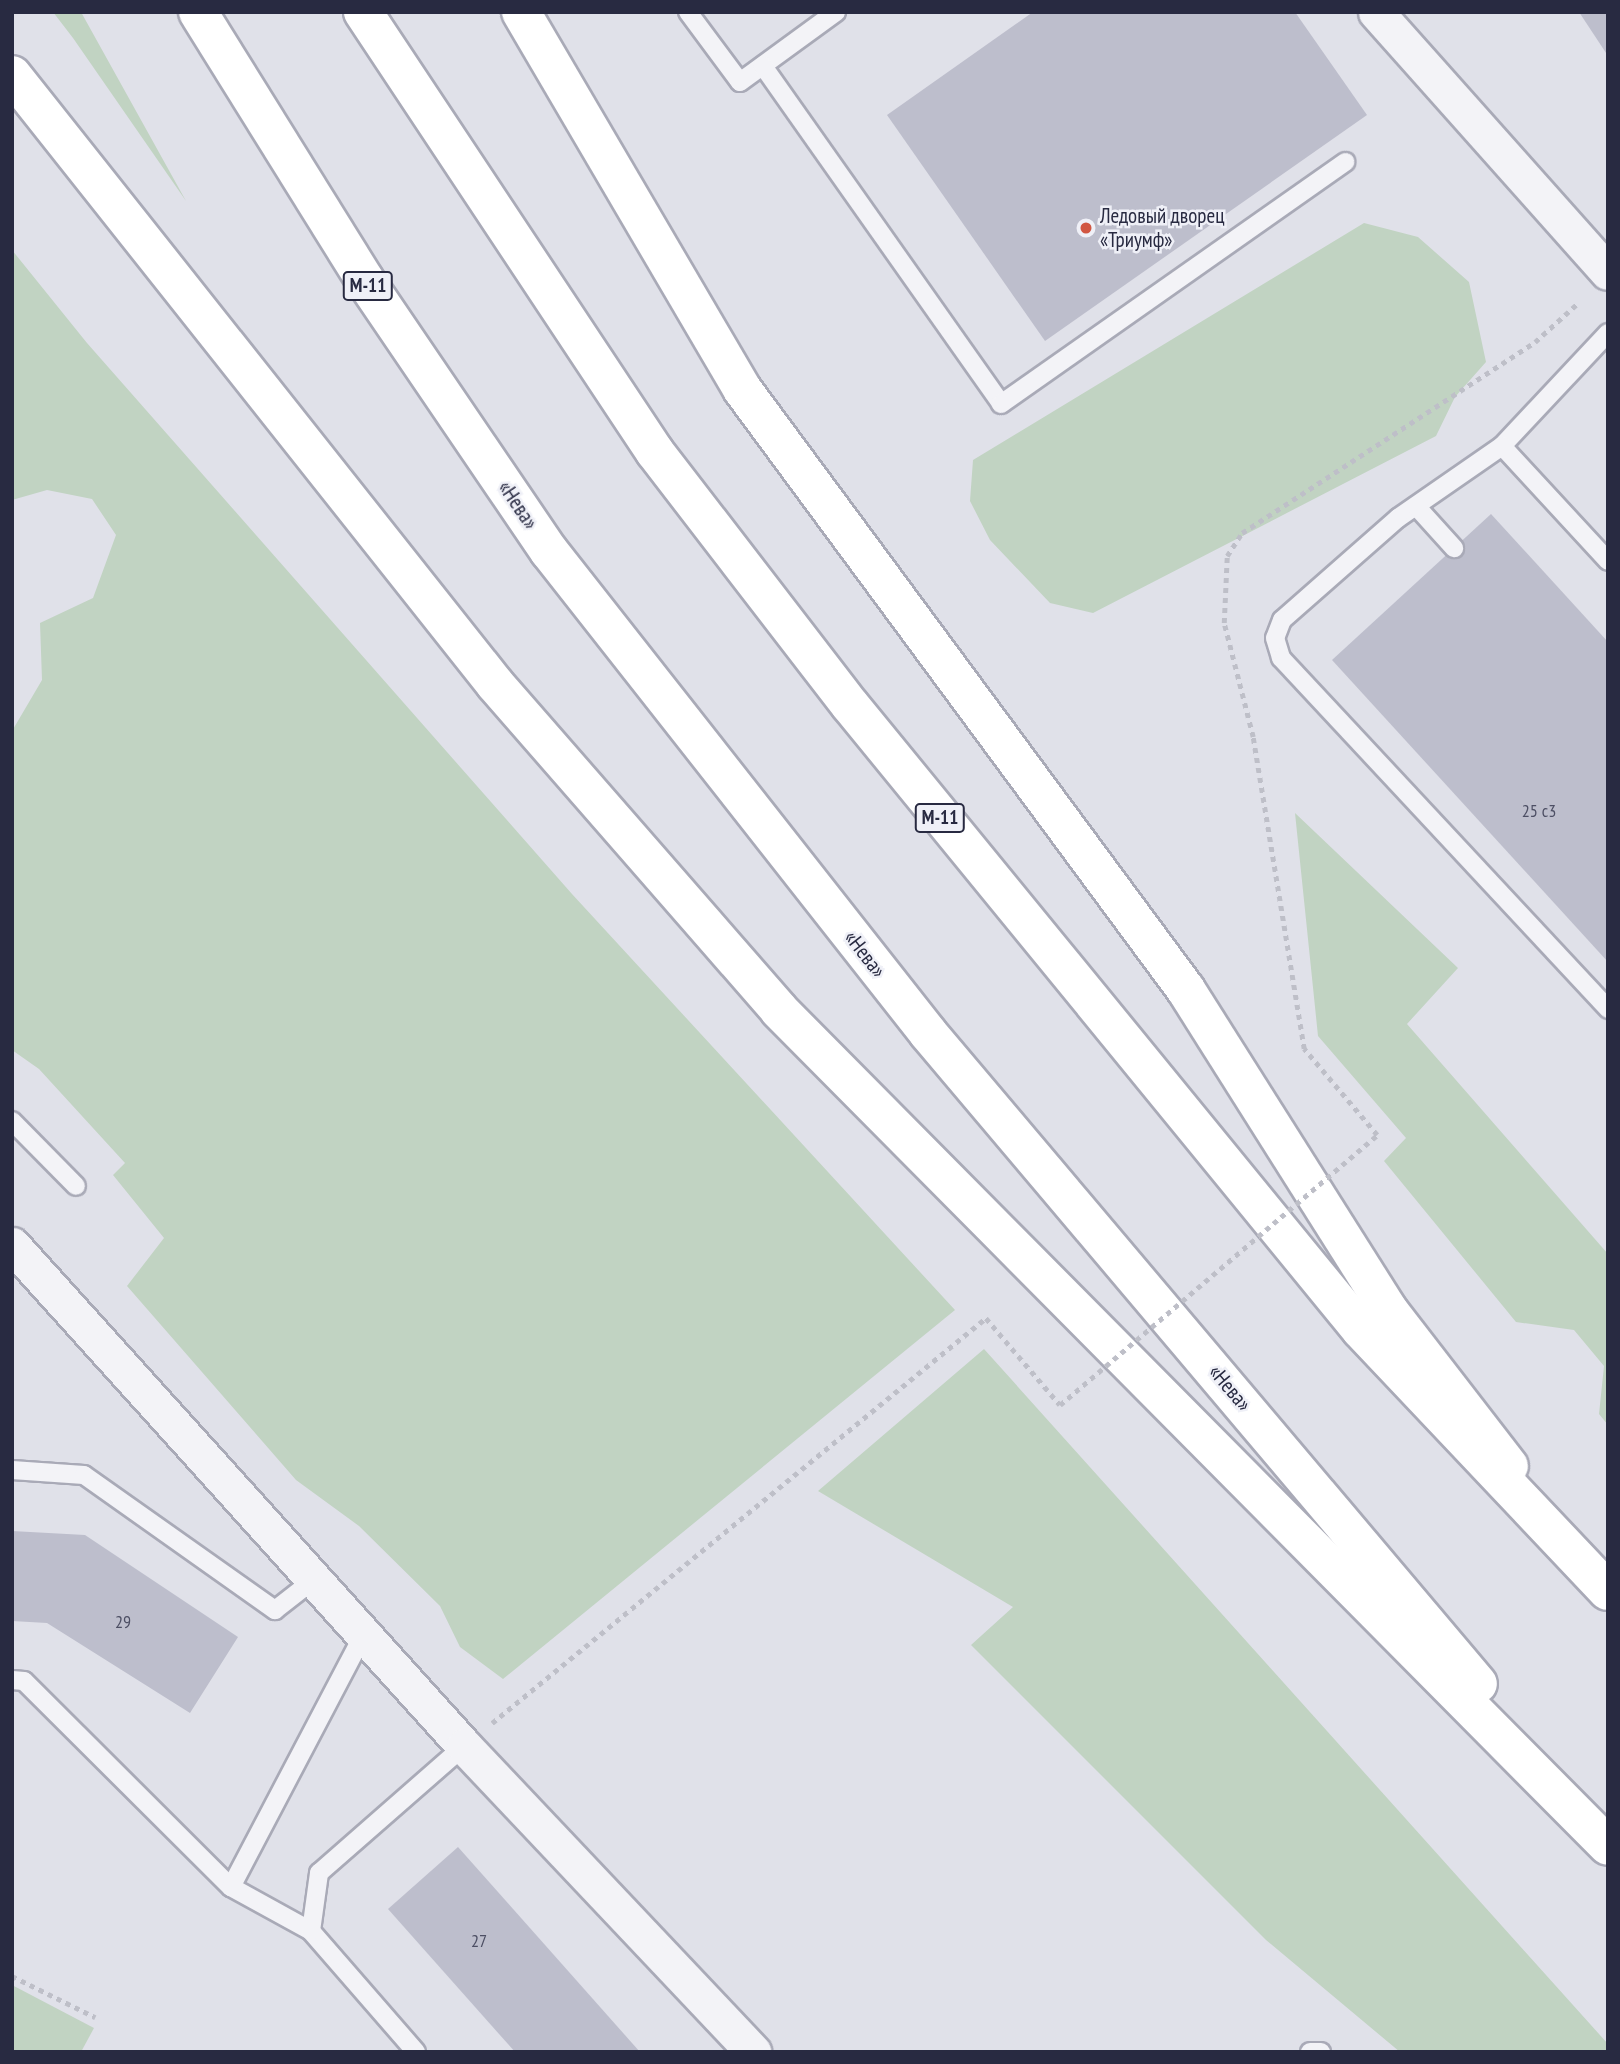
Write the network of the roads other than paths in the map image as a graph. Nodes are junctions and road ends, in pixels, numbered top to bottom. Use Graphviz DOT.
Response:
graph roads {
  1 [pos="198,12"];
  2 [pos="363,12"];
  3 [pos="521,12"];
  4 [pos="688,12"];
  5 [pos="836,12"];
  6 [pos="1376,12"];
  7 [pos="762,66"];
  8 [pos="12,75"];
  9 [pos="1345,162"];
  10 [pos="1595,235"];
  11 [pos="1608,272"];
  12 [pos="1608,333"];
  13 [pos="1502,446"];
  14 [pos="1416,506"];
  15 [pos="1454,548"];
  16 [pos="1608,561"];
  17 [pos="1608,1009"];
  18 [pos="12,1121"];
  19 [pos="76,1186"];
  20 [pos="12,1245"];
  21 [pos="12,1471"];
  22 [pos="316,1578"];
  23 [pos="1598,1579"];
  24 [pos="364,1634"];
  25 [pos="12,1680"];
  26 [pos="464,1746"];
  27 [pos="1608,1838"];
  28 [pos="1608,1846"];
  29 [pos="231,1887"];
  30 [pos="311,1931"];
  31 [pos="416,2052"];
  32 [pos="753,2052"];
  33 [pos="1310,2052"];
  34 [pos="1321,2052"];
  1 -- 27 [label="main road, «Нева» / М-11"];
  2 -- 23 [label="main road, М-11"];
  3 -- 23 [label="main road"];
  4 -- 7 [label="lane"];
  5 -- 7 [label="lane"];
  6 -- 10 [label="street"];
  7 -- 9 [label="lane"];
  8 -- 28 [label="main road"];
  10 -- 11 [label="street"];
  12 -- 13 [label="lane"];
  13 -- 14 [label="lane"];
  13 -- 16 [label="lane"];
  14 -- 15 [label="lane"];
  14 -- 17 [label="lane"];
  18 -- 19 [label="lane"];
  20 -- 22 [label="street"];
  21 -- 22 [label="lane"];
  22 -- 24 [label="street"];
  24 -- 26 [label="street"];
  24 -- 29 [label="lane"];
  25 -- 29 [label="lane"];
  26 -- 30 [label="lane"];
  26 -- 32 [label="street"];
  29 -- 30 [label="lane"];
  30 -- 31 [label="lane"];
  33 -- 34 [label="lane"];
}
